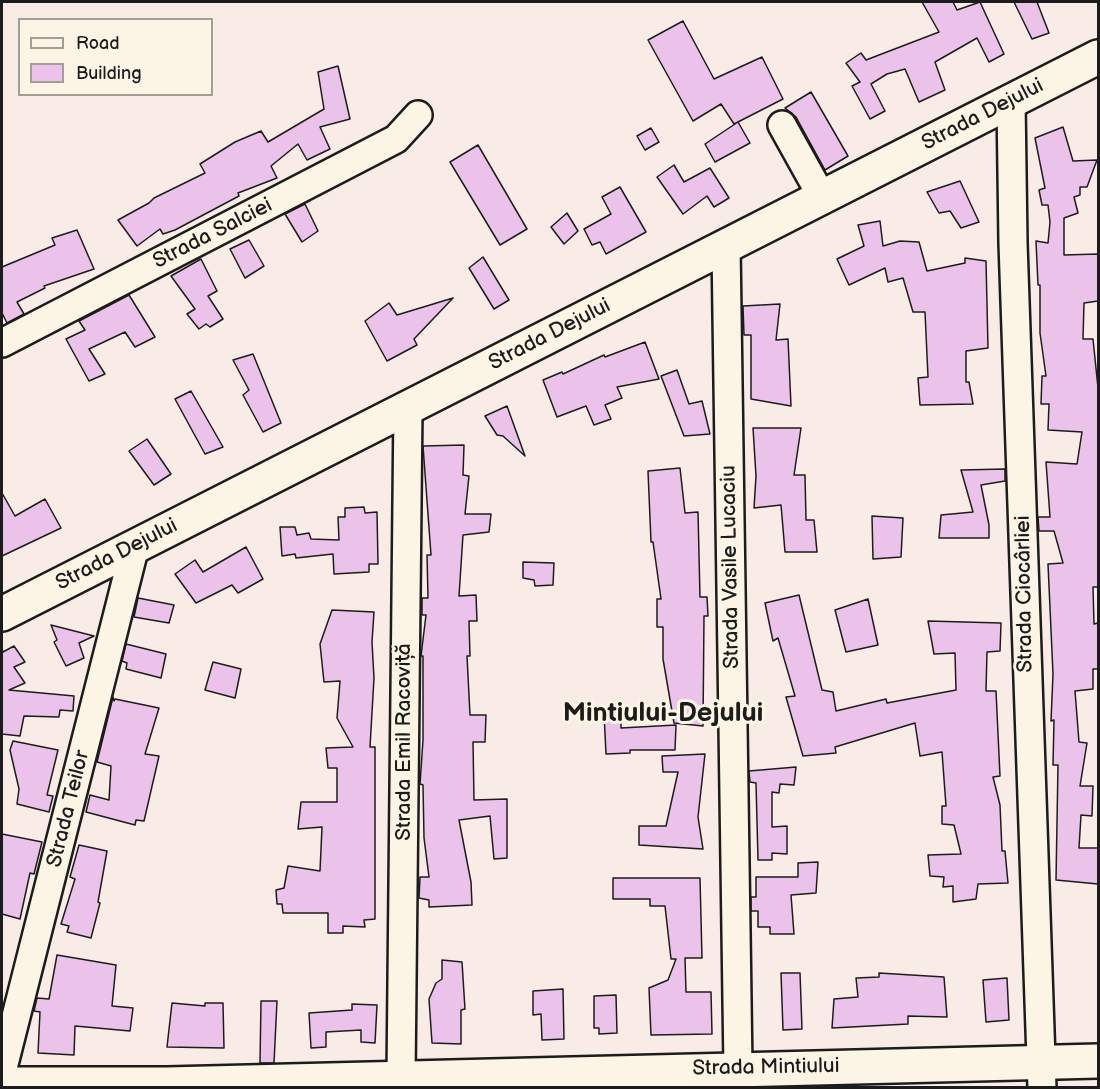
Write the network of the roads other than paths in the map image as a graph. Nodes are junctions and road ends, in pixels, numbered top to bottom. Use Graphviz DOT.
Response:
graph roads {
  1 [pos="1098,57"];
  2 [pos="1011,101"];
  3 [pos="418,115"];
  4 [pos="782,125"];
  5 [pos="822,197"];
  6 [pos="726,246"];
  7 [pos="2,342"];
  8 [pos="408,407"];
  9 [pos="135,546"];
  10 [pos="2,614"];
  11 [pos="1098,1062"];
  12 [pos="738,1068"];
  13 [pos="2,1072"];
  14 [pos="1042,1075"];
  15 [pos="401,1076"];
  16 [pos="2,1084"];
  17 [pos="167,1086"];
  1 -- 2 [label="main road, Strada Dejului"];
  2 -- 5 [label="main road, Strada Dejului"];
  2 -- 14 [label="street, Strada Ciocârliei"];
  3 -- 7 [label="street, Strada Salciei"];
  4 -- 5 [label="street"];
  5 -- 6 [label="main road, Strada Dejului"];
  6 -- 8 [label="main road, Strada Dejului"];
  6 -- 12 [label="street, Strada Vasile Lucaciu"];
  8 -- 9 [label="main road, Strada Dejului"];
  8 -- 15 [label="street, Strada Emil Racoviță"];
  9 -- 10 [label="main road, Strada Dejului"];
  9 -- 13 [label="street, Strada Teilor"];
  11 -- 14 [label="main road, Strada Mintiului"];
  12 -- 14 [label="main road, Strada Mintiului"];
  12 -- 15 [label="main road, Strada Mintiului"];
  15 -- 17 [label="main road, Strada Mintiului"];
  16 -- 17 [label="main road, Strada Mintiului"];
}
